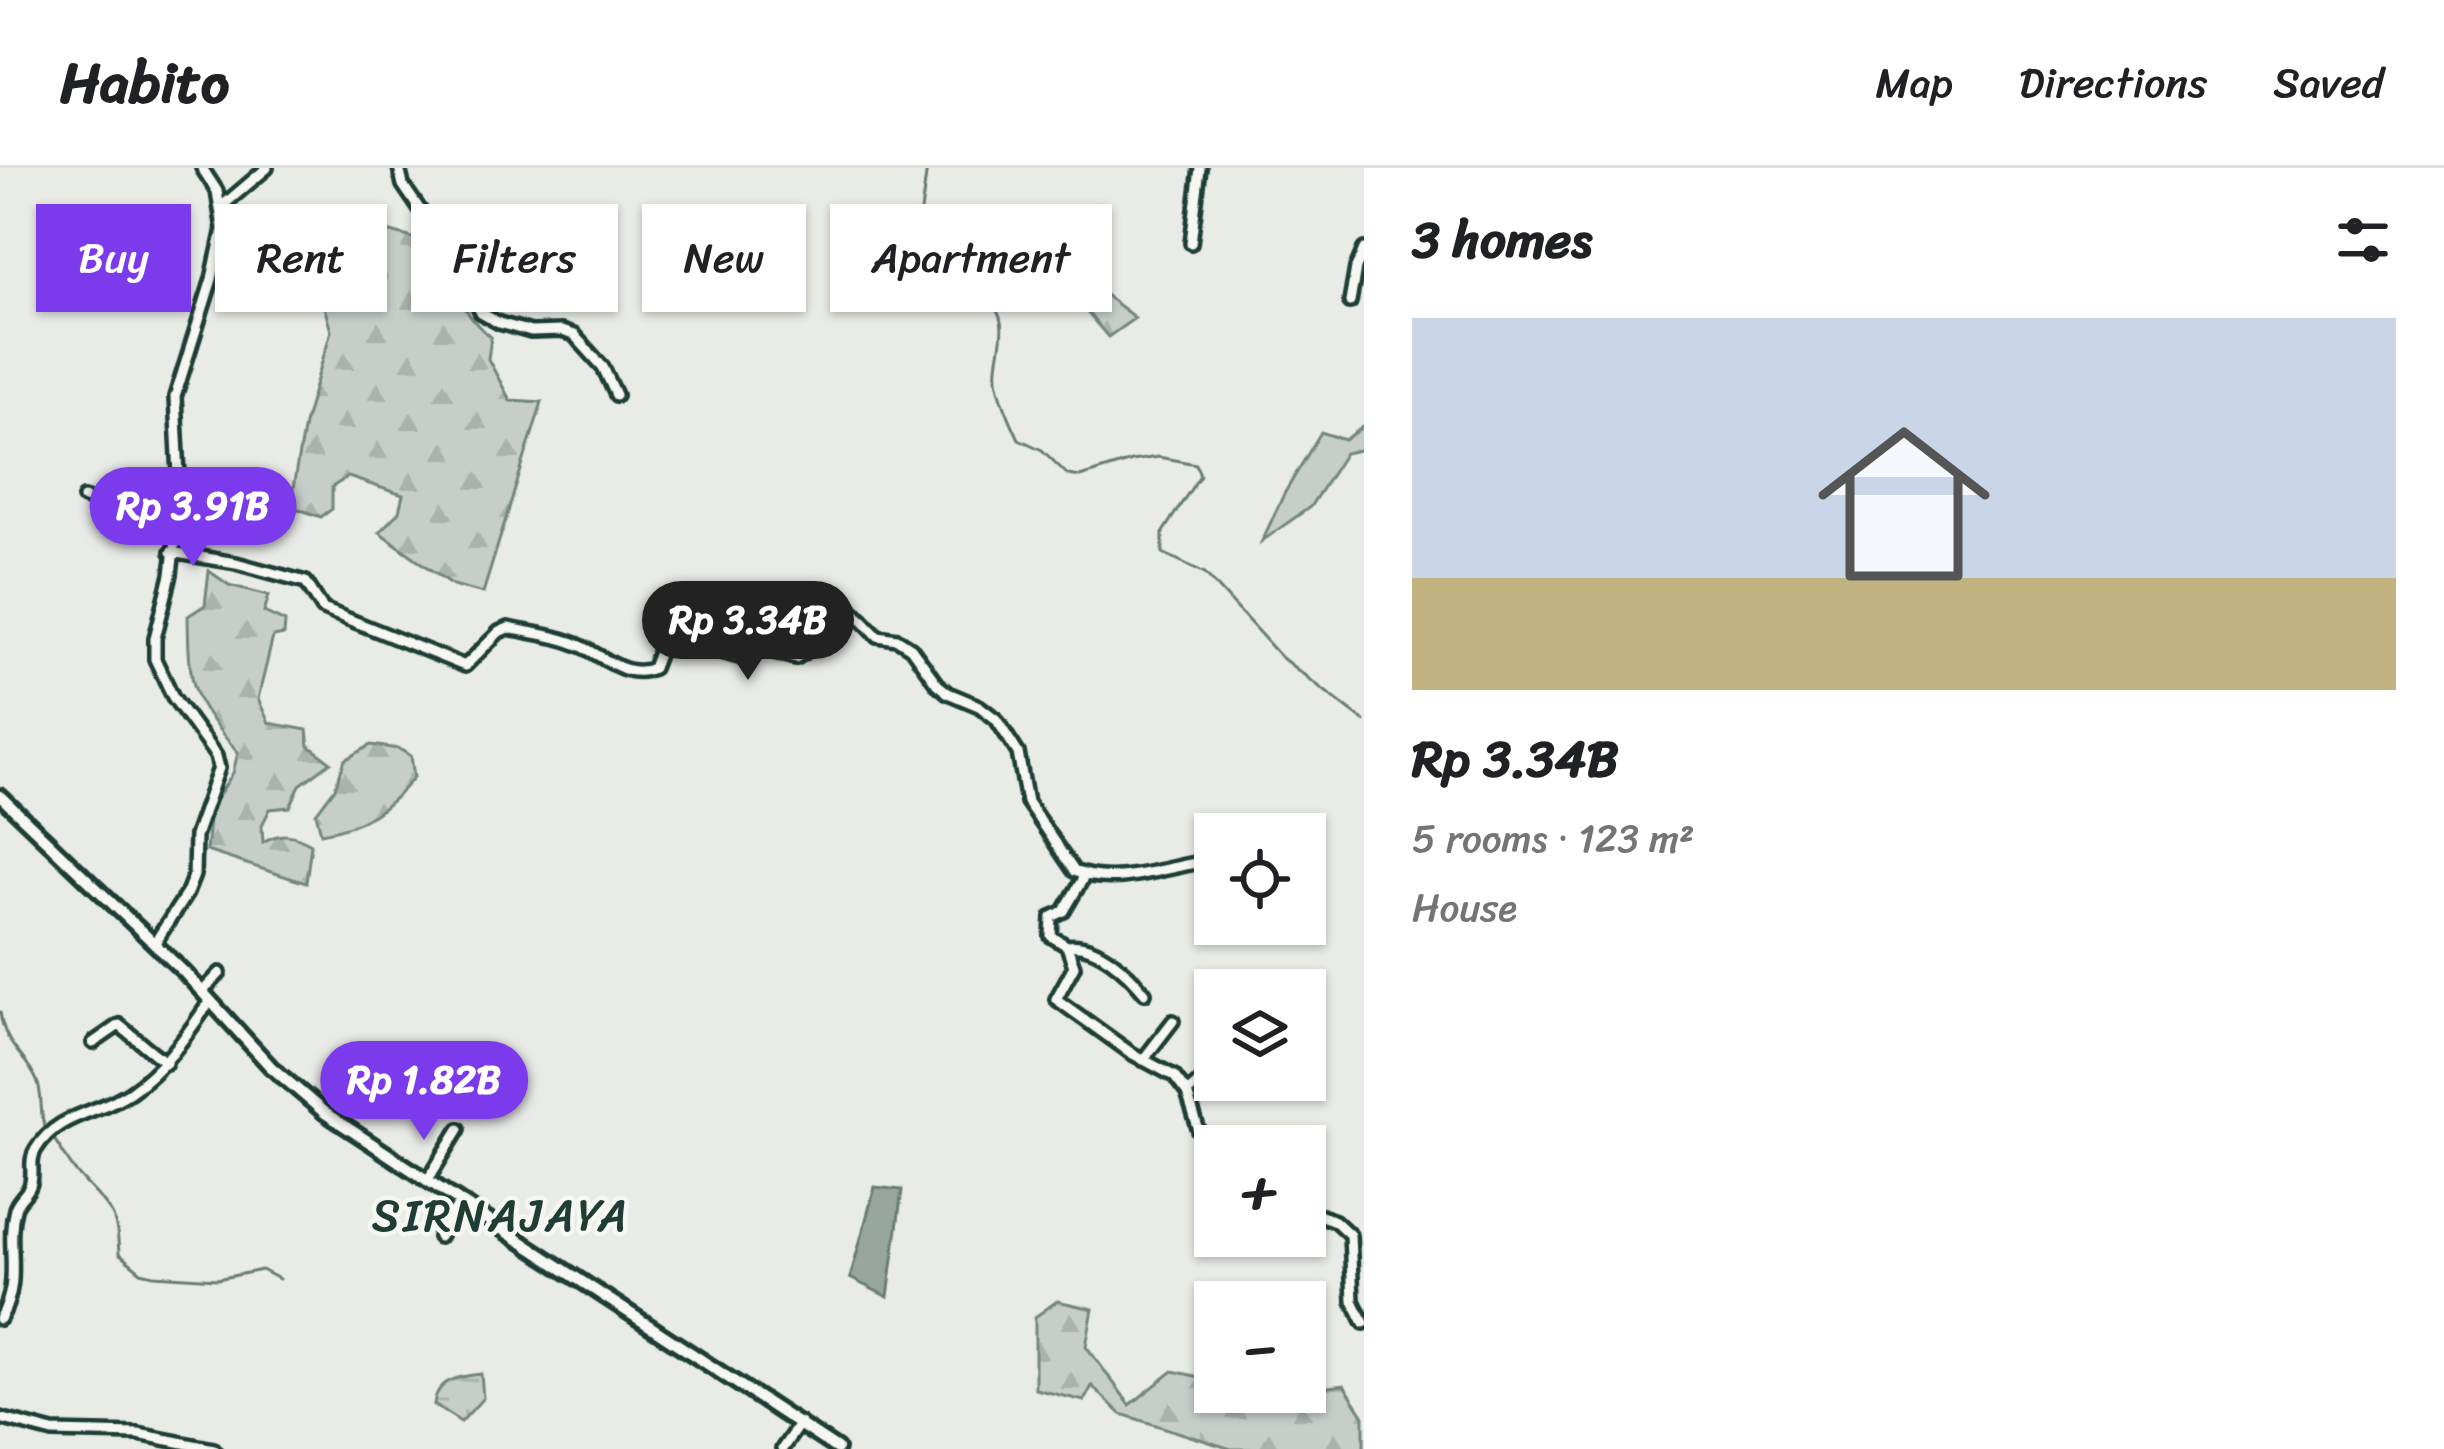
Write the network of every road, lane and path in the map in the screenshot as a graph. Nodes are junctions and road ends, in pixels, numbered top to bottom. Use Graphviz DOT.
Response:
graph roads {
  1 [pos="202,168"];
  2 [pos="267,168"];
  3 [pos="399,168"];
  4 [pos="1200,168"];
  5 [pos="220,204"];
  6 [pos="226,204"];
  7 [pos="1191,243"];
  8 [pos="1364,249"];
  9 [pos="215,265"];
  10 [pos="1350,302"];
  11 [pos="616,394"];
  12 [pos="84,498"];
  13 [pos="175,526"];
  14 [pos="171,552"];
  15 [pos="0,796"];
  16 [pos="1194,864"];
  17 [pos="1085,875"];
  18 [pos="154,944"];
  19 [pos="1066,946"];
  20 [pos="220,973"];
  21 [pos="1145,993"];
  22 [pos="206,997"];
  23 [pos="1173,1021"];
  24 [pos="93,1043"];
  25 [pos="1143,1060"];
  26 [pos="166,1063"];
  27 [pos="1194,1087"];
  28 [pos="1187,1093"];
  29 [pos="1196,1125"];
  30 [pos="459,1129"];
  31 [pos="427,1180"];
  32 [pos="460,1202"];
  33 [pos="1326,1218"];
  34 [pos="439,1237"];
  35 [pos="0,1319"];
  36 [pos="1364,1322"];
  37 [pos="0,1418"];
  38 [pos="800,1423"];
  39 [pos="214,1449"];
  40 [pos="782,1449"];
  41 [pos="837,1449"];
  1 -- 5 [label="street"];
  2 -- 6 [label="street"];
  3 -- 11 [label="street"];
  4 -- 7 [label="street"];
  8 -- 10 [label="street"];
  9 -- 13 [label="street"];
  12 -- 13 [label="street"];
  13 -- 14 [label="street"];
  14 -- 17 [label="street"];
  14 -- 18 [label="street"];
  15 -- 18 [label="street"];
  16 -- 17 [label="street"];
  17 -- 19 [label="street"];
  18 -- 22 [label="street"];
  19 -- 21 [label="street"];
  19 -- 25 [label="street"];
  20 -- 22 [label="street"];
  22 -- 26 [label="street"];
  22 -- 31 [label="street"];
  23 -- 25 [label="street"];
  24 -- 26 [label="street"];
  25 -- 28 [label="street"];
  26 -- 35 [label="street"];
  27 -- 28 [label="street"];
  28 -- 29 [label="street"];
  30 -- 31 [label="street"];
  31 -- 32 [label="street"];
  32 -- 34 [label="street"];
  32 -- 38 [label="street"];
  33 -- 36 [label="street"];
  37 -- 39 [label="street"];
  38 -- 40 [label="street"];
  38 -- 41 [label="street"];
}
